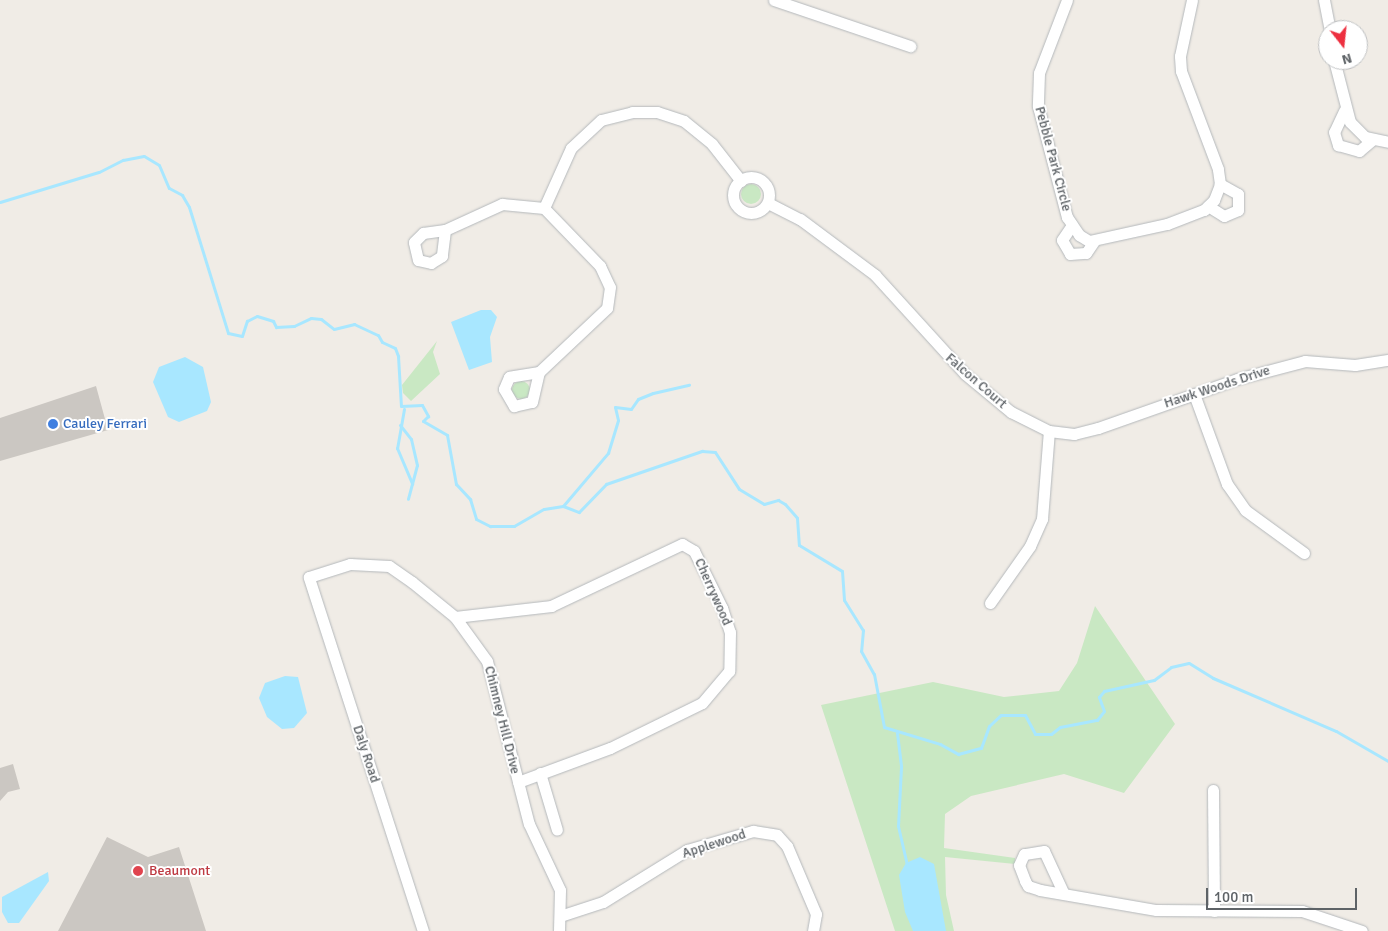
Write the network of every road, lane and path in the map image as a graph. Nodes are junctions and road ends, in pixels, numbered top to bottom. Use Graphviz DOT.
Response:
graph roads {
  1 [pos="774,0"];
  2 [pos="1067,0"];
  3 [pos="1192,0"];
  4 [pos="1324,0"];
  5 [pos="787,2"];
  6 [pos="1328,20"];
  7 [pos="910,46"];
  8 [pos="1336,70"];
  9 [pos="1344,110"];
  10 [pos="1372,140"];
  11 [pos="1388,142"];
  12 [pos="740,181"];
  13 [pos="1220,184"];
  14 [pos="768,203"];
  15 [pos="1208,206"];
  16 [pos="544,208"];
  17 [pos="1072,225"];
  18 [pos="445,230"];
  19 [pos="1094,241"];
  20 [pos="1388,360"];
  21 [pos="539,372"];
  22 [pos="1194,394"];
  23 [pos="1049,431"];
  24 [pos="1304,553"];
  25 [pos="309,577"];
  26 [pos="990,603"];
  27 [pos="455,617"];
  28 [pos="540,773"];
  29 [pos="518,782"];
  30 [pos="1213,790"];
  31 [pos="557,830"];
  32 [pos="1063,892"];
  33 [pos="1214,911"];
  34 [pos="560,916"];
  35 [pos="1359,930"];
  36 [pos="423,931"];
  37 [pos="560,931"];
  38 [pos="813,931"];
  1 -- 5 [label="street"];
  2 -- 17 [label="street, Pebble Park Circle"];
  3 -- 13 [label="street"];
  4 -- 6 [label="street"];
  5 -- 7 [label="street"];
  8 -- 9 [label="street"];
  9 -- 10 [label="street"];
  9 -- 10 [label="street"];
  10 -- 11 [label="street"];
  12 -- 14 [label="street"];
  12 -- 14 [label="street"];
  12 -- 16 [label="street"];
  13 -- 15 [label="street"];
  13 -- 15 [label="street"];
  14 -- 23 [label="street, Falcon Court"];
  15 -- 19 [label="street"];
  16 -- 18 [label="street"];
  16 -- 21 [label="street"];
  17 -- 19 [label="street, Pebble Park Circle"];
  17 -- 19 [label="street"];
  20 -- 22 [label="street, Hawk Woods Drive"];
  22 -- 23 [label="street, Hawk Woods Drive"];
  22 -- 24 [label="street"];
  23 -- 26 [label="street"];
  25 -- 27 [label="street, Chimney Hill Drive"];
  25 -- 36 [label="street, Daly Road"];
  27 -- 28 [label="street, Cherrywood"];
  27 -- 29 [label="street, Chimney Hill Drive"];
  28 -- 29 [label="street, Cherrywood"];
  28 -- 31 [label="street"];
  29 -- 34 [label="street, Chimney Hill Drive"];
  30 -- 33 [label="street"];
  32 -- 33 [label="street"];
  33 -- 35 [label="street"];
  34 -- 37 [label="street, Chimney Hill Drive"];
  34 -- 38 [label="street, Applewood"];
}
